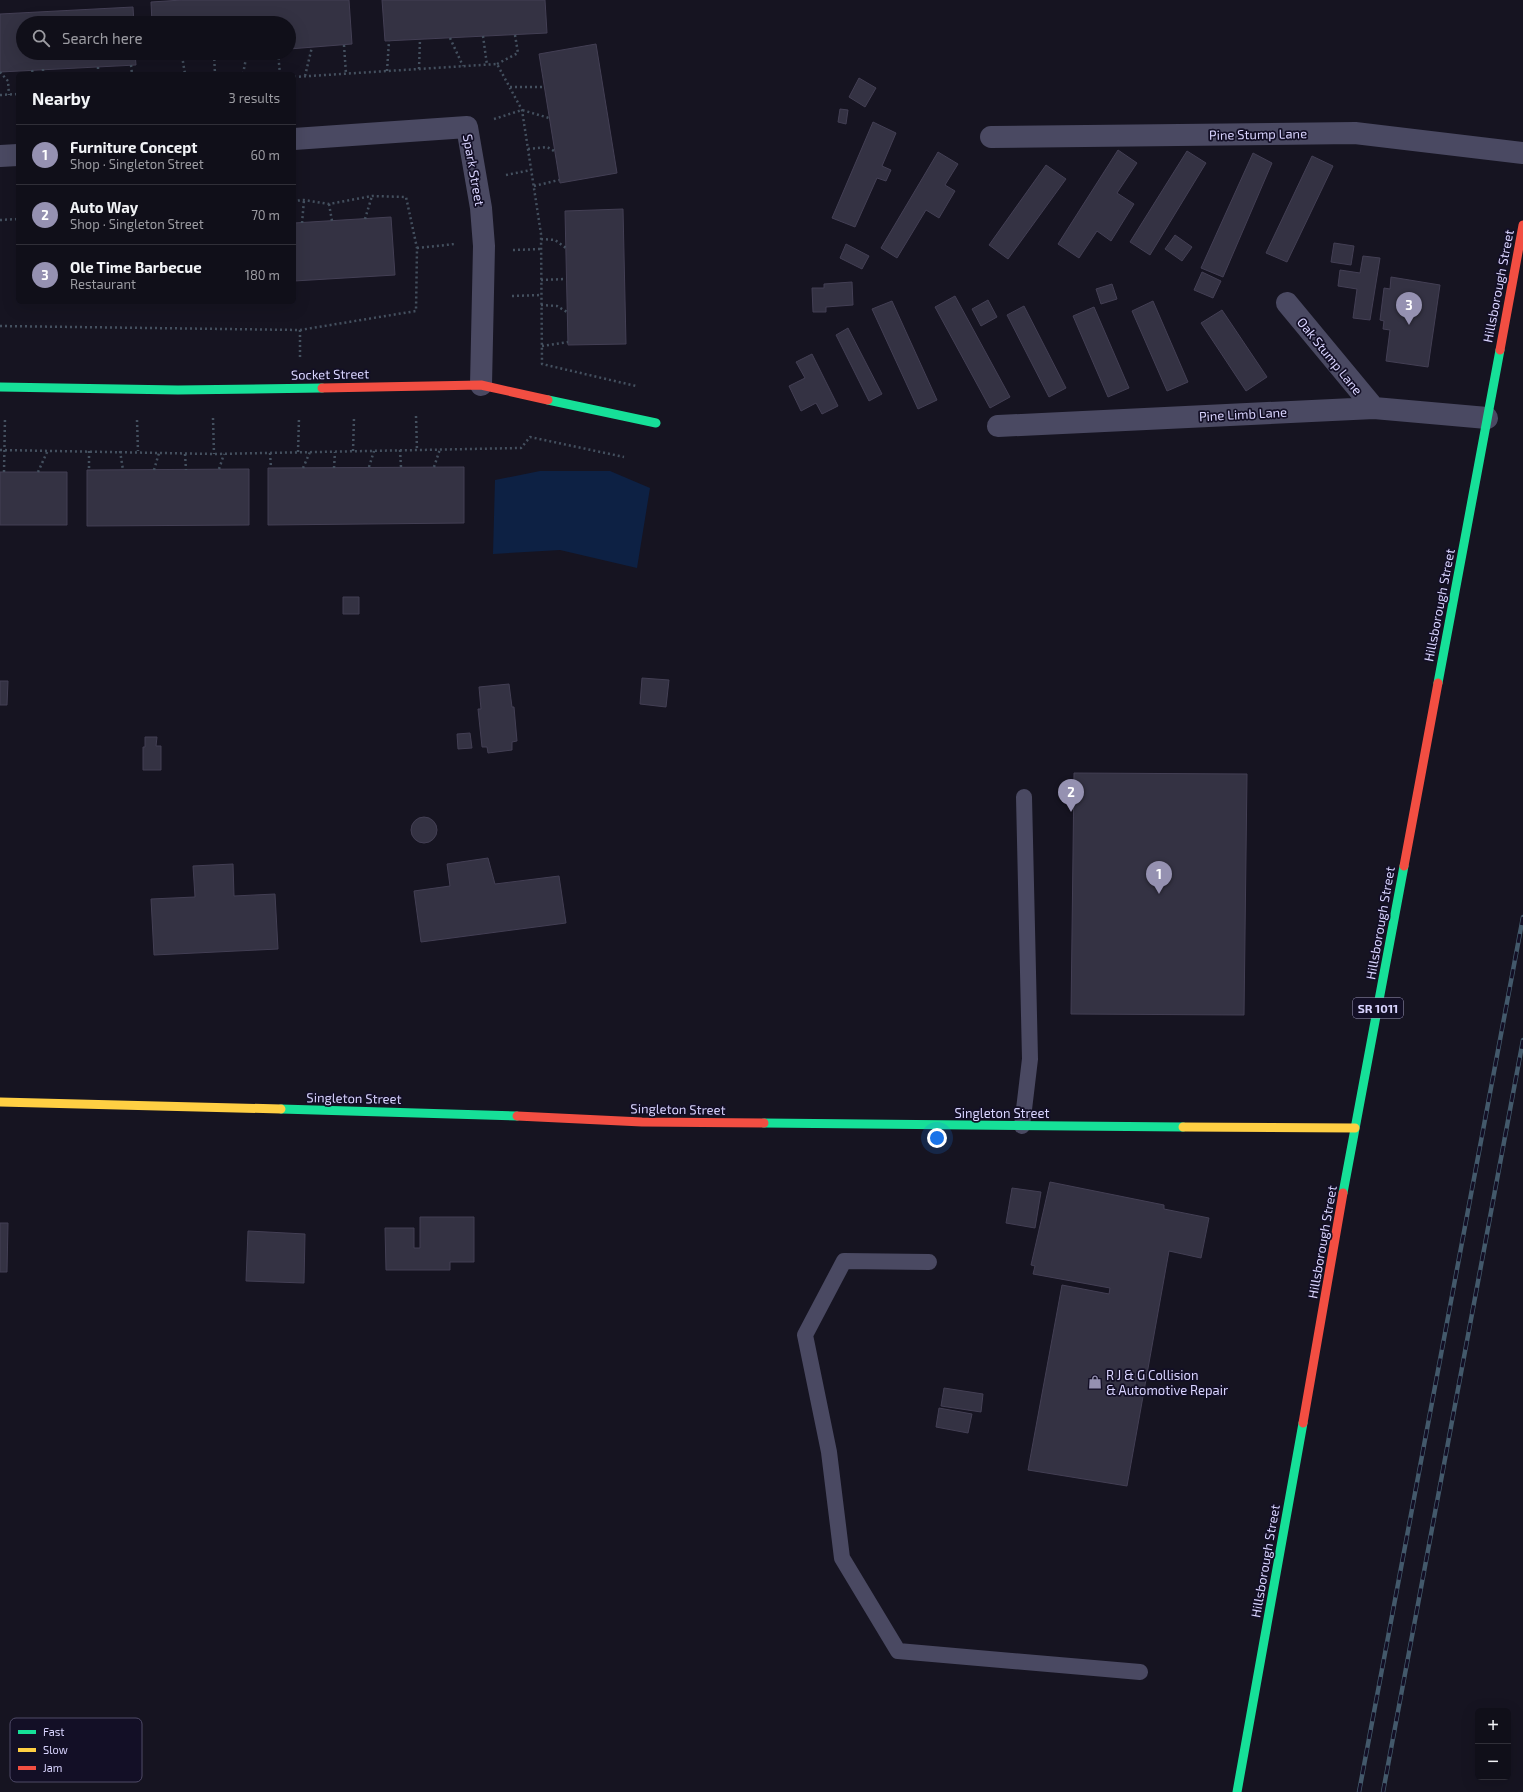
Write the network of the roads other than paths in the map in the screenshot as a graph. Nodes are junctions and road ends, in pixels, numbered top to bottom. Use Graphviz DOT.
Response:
graph roads {
  1 [pos="991,137"];
  2 [pos="296,139"];
  3 [pos="1523,153"];
  4 [pos="16,155"];
  5 [pos="0,156"];
  6 [pos="1523,226"];
  7 [pos="1287,303"];
  8 [pos="481,385"];
  9 [pos="0,387"];
  10 [pos="1374,408"];
  11 [pos="1487,418"];
  12 [pos="656,423"];
  13 [pos="998,426"];
  14 [pos="1024,797"];
  15 [pos="0,1102"];
  16 [pos="1022,1126"];
  17 [pos="1355,1128"];
  18 [pos="929,1262"];
  19 [pos="1140,1672"];
  20 [pos="1237,1792"];
  1 -- 3 [label="street, Pine Stump Lane"];
  2 -- 8 [label="street, Spark Street"];
  4 -- 5 [label="street"];
  6 -- 11 [label="street, Hillsborough Street / SR 1011"];
  7 -- 10 [label="street, Oak Stump Lane"];
  8 -- 9 [label="street, Socket Street"];
  8 -- 12 [label="street, Socket Street"];
  10 -- 11 [label="street, Pine Limb Lane"];
  10 -- 13 [label="street, Pine Limb Lane"];
  11 -- 17 [label="street, Hillsborough Street / SR 1011"];
  14 -- 16 [label="lane"];
  15 -- 16 [label="street, Singleton Street"];
  16 -- 17 [label="street, Singleton Street"];
  17 -- 20 [label="street, Hillsborough Street / SR 1011"];
  18 -- 19 [label="lane"];
}
